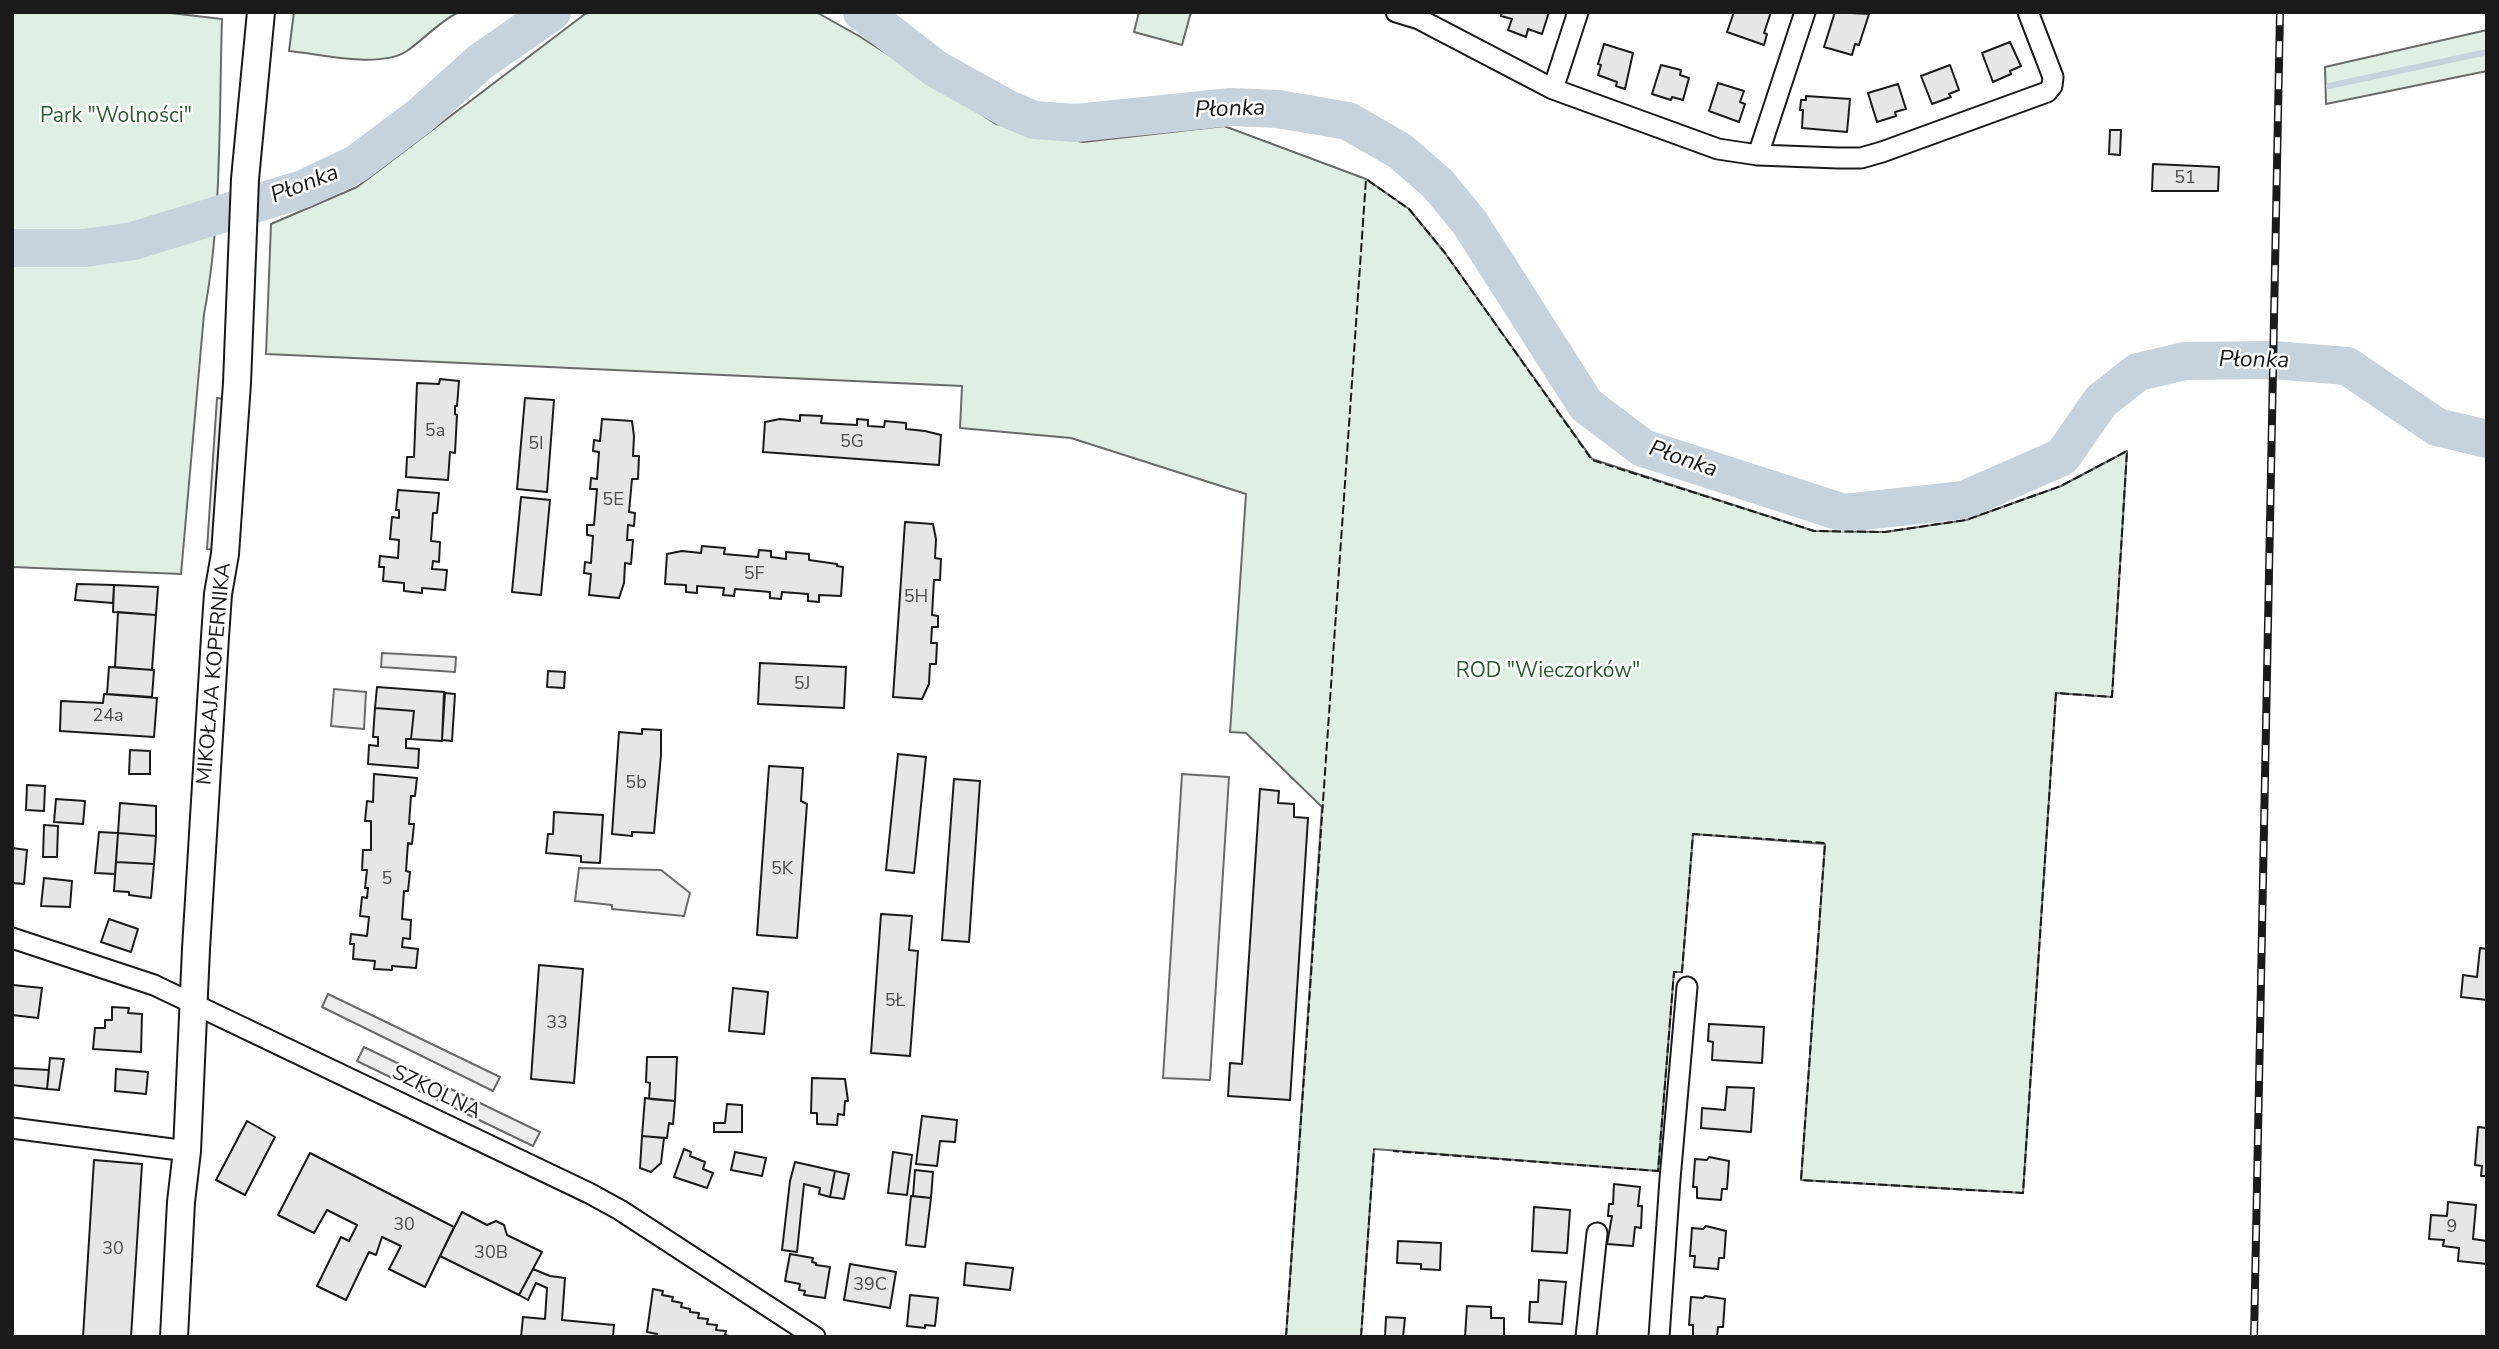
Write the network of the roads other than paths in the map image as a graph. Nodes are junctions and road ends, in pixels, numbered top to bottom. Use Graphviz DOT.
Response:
graph roads {
  1 [pos="261,12"];
  2 [pos="1396,12"];
  3 [pos="1578,12"];
  4 [pos="1805,12"];
  5 [pos="2028,12"];
  6 [pos="1420,16"];
  7 [pos="1553,89"];
  8 [pos="1758,155"];
  9 [pos="12,938"];
  10 [pos="1687,986"];
  11 [pos="194,1003"];
  12 [pos="12,1128"];
  13 [pos="187,1152"];
  14 [pos="1597,1233"];
  15 [pos="174,1337"];
  16 [pos="815,1337"];
  17 [pos="1586,1337"];
  18 [pos="1659,1337"];
  1 -- 11 [label="street, MIKOŁAJA KOPERNIKA"];
  2 -- 6 [label="street"];
  3 -- 7 [label="street"];
  4 -- 8 [label="street"];
  5 -- 8 [label="street"];
  6 -- 7 [label="street"];
  7 -- 8 [label="street"];
  9 -- 11 [label="street, SZKOLNA"];
  10 -- 18 [label="street"];
  11 -- 13 [label="street, MIKOŁAJA KOPERNIKA"];
  11 -- 16 [label="street, SZKOLNA"];
  12 -- 13 [label="street"];
  13 -- 15 [label="street, MIKOŁAJA KOPERNIKA"];
  14 -- 17 [label="street"];
}
